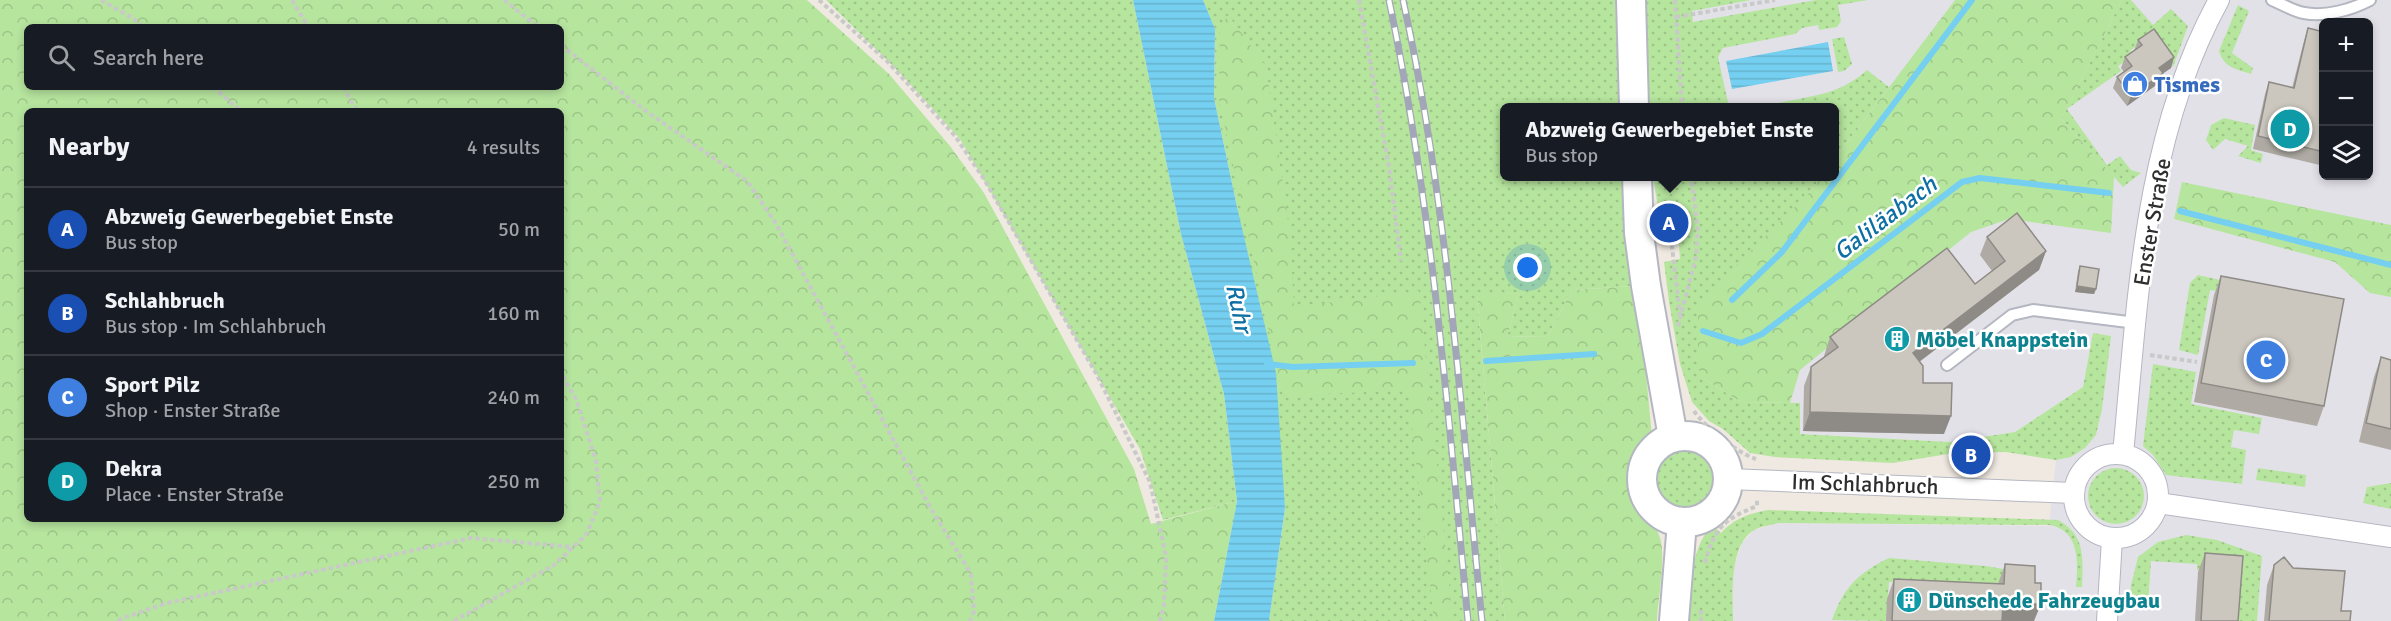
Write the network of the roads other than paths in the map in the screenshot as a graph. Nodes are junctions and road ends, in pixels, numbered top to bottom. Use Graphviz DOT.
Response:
graph roads {
  1 [pos="1631,0"];
  2 [pos="2219,0"];
  3 [pos="2272,0"];
  4 [pos="2370,0"];
  5 [pos="1634,103"];
  6 [pos="1637,181"];
  7 [pos="2136,323"];
  8 [pos="1947,365"];
  9 [pos="1673,437"];
  10 [pos="2123,454"];
  11 [pos="1728,479"];
  12 [pos="2073,493"];
  13 [pos="2158,503"];
  14 [pos="1682,522"];
  15 [pos="2391,537"];
  16 [pos="2112,539"];
  17 [pos="1674,621"];
  18 [pos="2107,621"];
  1 -- 5 [label="main road"];
  2 -- 7 [label="street, Enster Straße"];
  3 -- 4 [label="lane"];
  6 -- 9 [label="main road"];
  7 -- 8 [label="lane"];
  7 -- 10 [label="street, Enster Straße"];
  9 -- 11 [label="main road"];
  9 -- 14 [label="main road"];
  10 -- 12 [label="street"];
  10 -- 13 [label="street"];
  11 -- 12 [label="street, Im Schlahbruch"];
  11 -- 14 [label="main road"];
  12 -- 16 [label="street"];
  13 -- 15 [label="street"];
  13 -- 16 [label="street"];
  14 -- 17 [label="main road"];
  16 -- 18 [label="street"];
}
